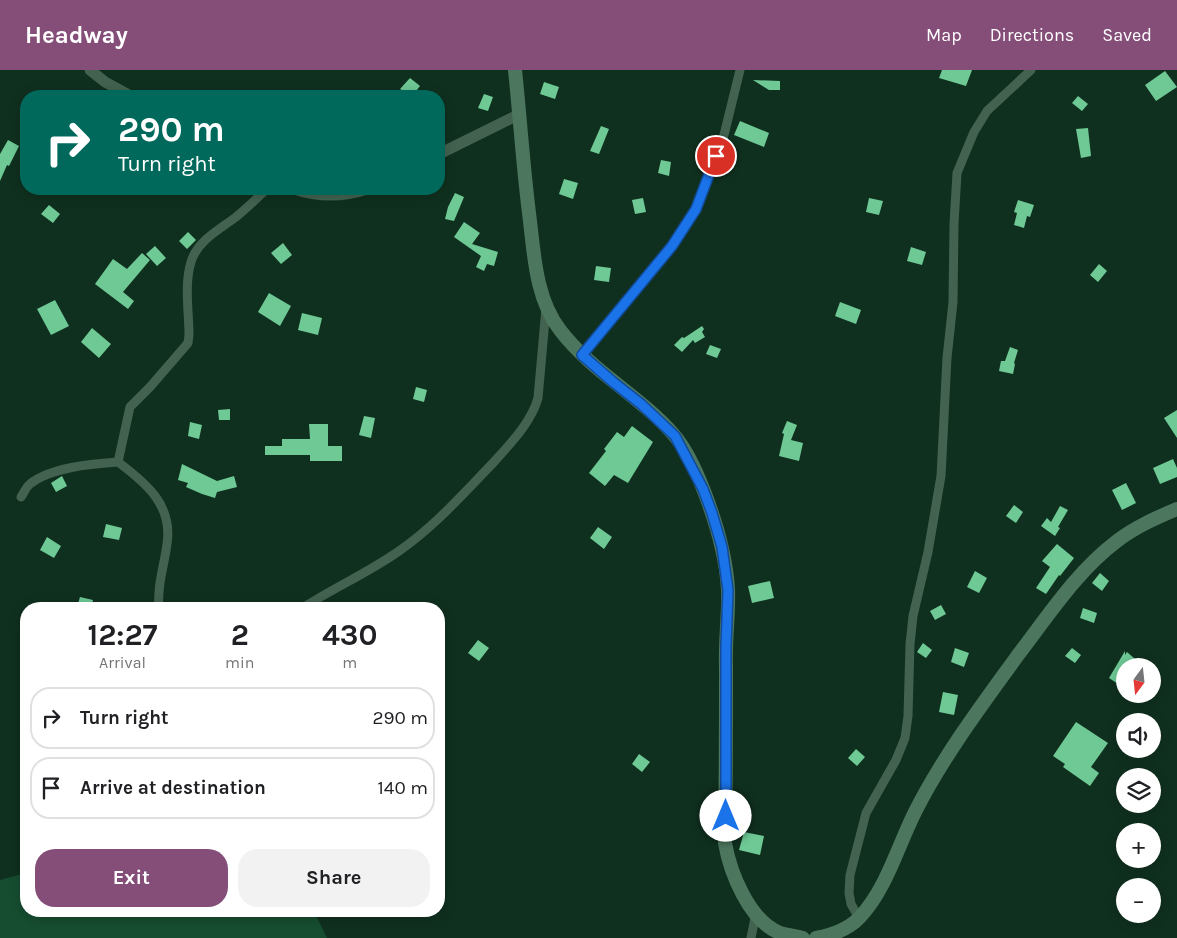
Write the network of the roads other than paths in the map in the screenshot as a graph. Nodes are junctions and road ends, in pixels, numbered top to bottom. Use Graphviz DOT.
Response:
graph roads {
  1 [pos="90,70"];
  2 [pos="515,70"];
  3 [pos="740,70"];
  4 [pos="1031,70"];
  5 [pos="121,90"];
  6 [pos="518,114"];
  7 [pos="445,151"];
  8 [pos="260,195"];
  9 [pos="546,307"];
  10 [pos="582,355"];
  11 [pos="118,462"];
  12 [pos="21,497"];
  13 [pos="1177,510"];
  14 [pos="159,602"];
  15 [pos="313,602"];
  16 [pos="756,913"];
  17 [pos="859,918"];
  18 [pos="836,935"];
  19 [pos="751,938"];
  20 [pos="803,938"];
  21 [pos="816,938"];
  1 -- 5 [label="street"];
  2 -- 6 [label="main road"];
  3 -- 10 [label="street"];
  4 -- 17 [label="street"];
  6 -- 7 [label="street"];
  6 -- 9 [label="main road"];
  8 -- 11 [label="street"];
  9 -- 10 [label="main road"];
  9 -- 15 [label="street"];
  10 -- 16 [label="main road"];
  11 -- 12 [label="street"];
  11 -- 14 [label="street"];
  13 -- 17 [label="main road"];
  16 -- 19 [label="street"];
  16 -- 20 [label="main road"];
  17 -- 18 [label="main road"];
  18 -- 21 [label="main road"];
}
